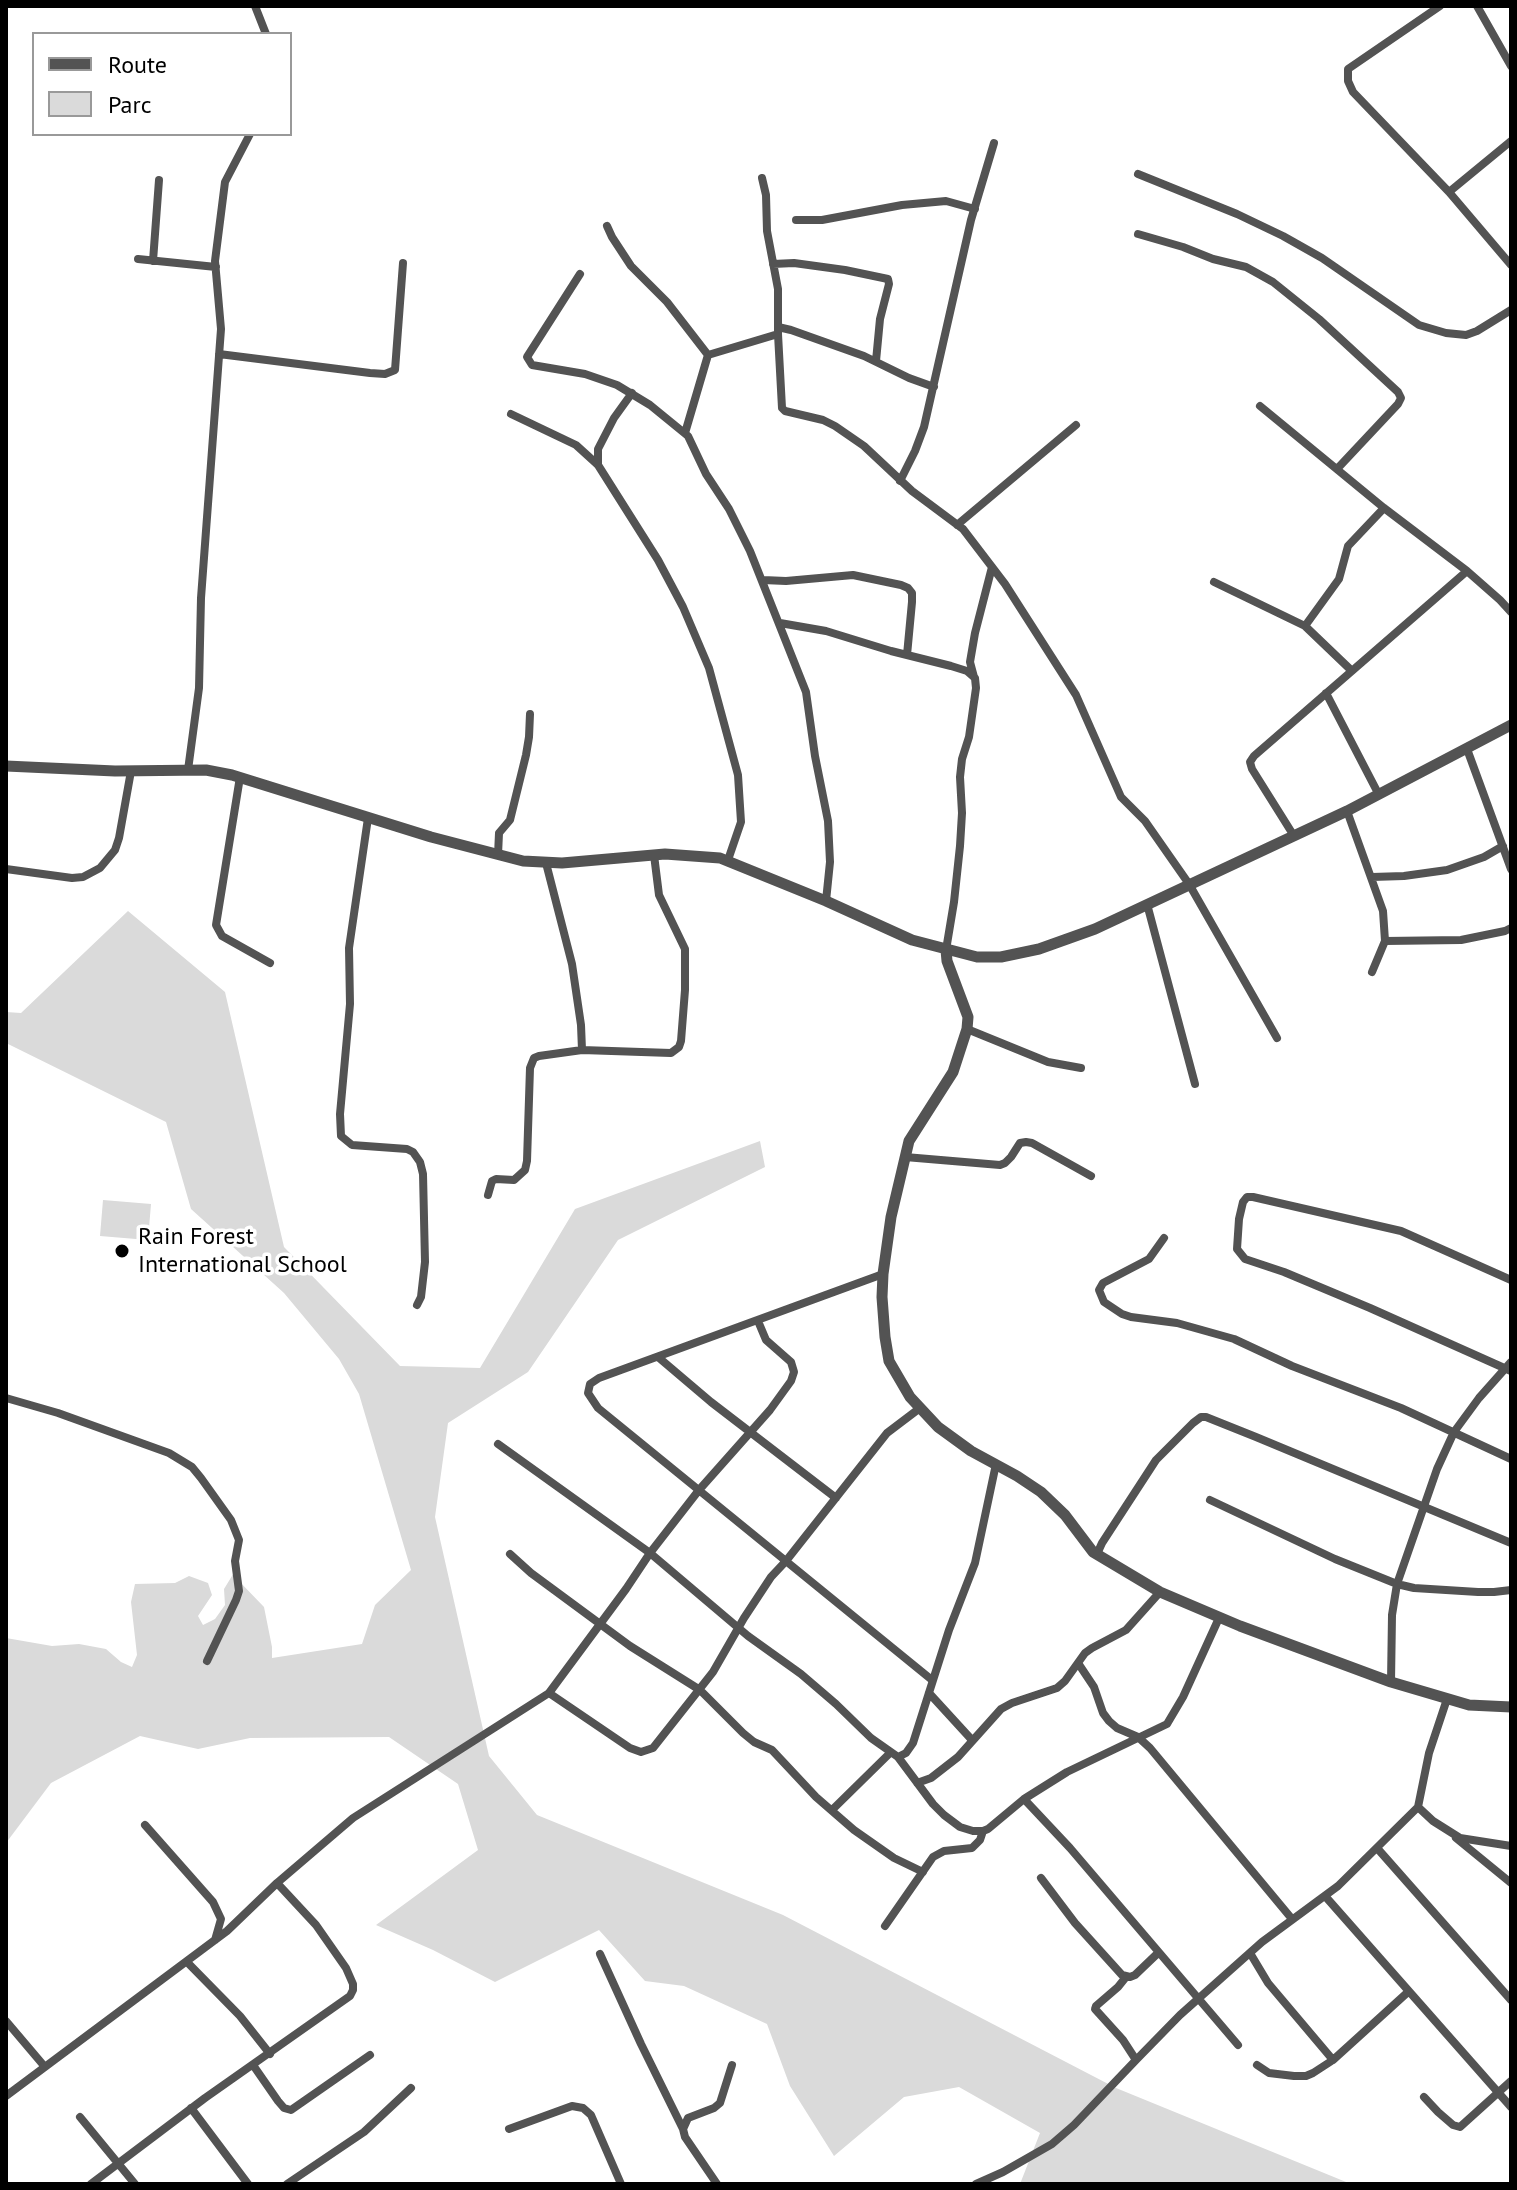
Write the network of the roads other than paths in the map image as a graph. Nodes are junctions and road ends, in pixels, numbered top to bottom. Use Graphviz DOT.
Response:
graph roads {
  1 [pos="255,6"];
  2 [pos="1440,6"];
  3 [pos="1477,6"];
  4 [pos="265,32"];
  5 [pos="1511,66"];
  6 [pos="249,136"];
  7 [pos="1511,141"];
  8 [pos="994,143"];
  9 [pos="1138,174"];
  10 [pos="762,178"];
  11 [pos="159,180"];
  12 [pos="1449,192"];
  13 [pos="975,209"];
  14 [pos="796,220"];
  15 [pos="607,226"];
  16 [pos="1138,234"];
  17 [pos="138,259"];
  18 [pos="153,261"];
  19 [pos="403,263"];
  20 [pos="773,264"];
  21 [pos="1511,265"];
  22 [pos="216,267"];
  23 [pos="580,274"];
  24 [pos="1511,310"];
  25 [pos="778,331"];
  26 [pos="219,354"];
  27 [pos="708,355"];
  28 [pos="876,361"];
  29 [pos="934,387"];
  30 [pos="632,393"];
  31 [pos="1260,406"];
  32 [pos="511,414"];
  33 [pos="1076,425"];
  34 [pos="685,433"];
  35 [pos="598,465"];
  36 [pos="1337,469"];
  37 [pos="900,481"];
  38 [pos="1384,508"];
  39 [pos="957,525"];
  40 [pos="992,567"];
  41 [pos="1467,571"];
  42 [pos="763,580"];
  43 [pos="1214,582"];
  44 [pos="1511,612"];
  45 [pos="780,623"];
  46 [pos="1305,626"];
  47 [pos="907,655"];
  48 [pos="1352,671"];
  49 [pos="975,678"];
  50 [pos="1326,693"];
  51 [pos="530,714"];
  52 [pos="1511,725"];
  53 [pos="1467,749"];
  54 [pos="6,766"];
  55 [pos="188,770"];
  56 [pos="131,771"];
  57 [pos="240,777"];
  58 [pos="1379,795"];
  59 [pos="1347,811"];
  60 [pos="368,818"];
  61 [pos="1294,836"];
  62 [pos="1503,846"];
  63 [pos="498,855"];
  64 [pos="654,855"];
  65 [pos="728,860"];
  66 [pos="546,863"];
  67 [pos="6,869"];
  68 [pos="1511,869"];
  69 [pos="1372,877"];
  70 [pos="1189,884"];
  71 [pos="826,901"];
  72 [pos="1147,904"];
  73 [pos="1511,928"];
  74 [pos="1385,941"];
  75 [pos="946,950"];
  76 [pos="270,963"];
  77 [pos="1372,972"];
  78 [pos="967,1029"];
  79 [pos="1277,1038"];
  80 [pos="582,1050"];
  81 [pos="1081,1068"];
  82 [pos="1195,1084"];
  83 [pos="905,1157"];
  84 [pos="1091,1176"];
  85 [pos="488,1195"];
  86 [pos="1164,1238"];
  87 [pos="883,1274"];
  88 [pos="1511,1280"];
  89 [pos="417,1305"];
  90 [pos="758,1321"];
  91 [pos="658,1357"];
  92 [pos="1509,1367"];
  93 [pos="6,1398"];
  94 [pos="920,1408"];
  95 [pos="750,1431"];
  96 [pos="1454,1432"];
  97 [pos="498,1444"];
  98 [pos="1511,1459"];
  99 [pos="996,1464"];
  100 [pos="699,1490"];
  101 [pos="836,1498"];
  102 [pos="1210,1500"];
  103 [pos="1424,1507"];
  104 [pos="1511,1543"];
  105 [pos="650,1553"];
  106 [pos="510,1554"];
  107 [pos="1097,1554"];
  108 [pos="786,1561"];
  109 [pos="1397,1584"];
  110 [pos="1511,1590"];
  111 [pos="1160,1592"];
  112 [pos="1219,1618"];
  113 [pos="600,1624"];
  114 [pos="739,1627"];
  115 [pos="207,1661"];
  116 [pos="1078,1663"];
  117 [pos="932,1680"];
  118 [pos="1391,1682"];
  119 [pos="700,1690"];
  120 [pos="549,1693"];
  121 [pos="929,1693"];
  122 [pos="1447,1699"];
  123 [pos="1511,1707"];
  124 [pos="1138,1737"];
  125 [pos="972,1740"];
  126 [pos="894,1755"];
  127 [pos="917,1783"];
  128 [pos="1024,1799"];
  129 [pos="1418,1807"];
  130 [pos="832,1810"];
  131 [pos="145,1825"];
  132 [pos="983,1831"];
  133 [pos="1449,1832"];
  134 [pos="1511,1846"];
  135 [pos="1377,1848"];
  136 [pos="923,1872"];
  137 [pos="1041,1878"];
  138 [pos="277,1883"];
  139 [pos="1511,1883"];
  140 [pos="1325,1896"];
  141 [pos="1292,1919"];
  142 [pos="885,1926"];
  143 [pos="215,1940"];
  144 [pos="1158,1953"];
  145 [pos="1250,1953"];
  146 [pos="600,1954"];
  147 [pos="187,1962"];
  148 [pos="1126,1977"];
  149 [pos="1408,1992"];
  150 [pos="1197,1999"];
  151 [pos="1511,2000"];
  152 [pos="6,2021"];
  153 [pos="1238,2045"];
  154 [pos="270,2054"];
  155 [pos="370,2055"];
  156 [pos="1136,2060"];
  157 [pos="1333,2060"];
  158 [pos="253,2065"];
  159 [pos="732,2065"];
  160 [pos="1257,2065"];
  161 [pos="45,2067"];
  162 [pos="1511,2081"];
  163 [pos="411,2088"];
  164 [pos="1498,2093"];
  165 [pos="6,2096"];
  166 [pos="1424,2097"];
  167 [pos="1511,2107"];
  168 [pos="191,2108"];
  169 [pos="80,2117"];
  170 [pos="509,2129"];
  171 [pos="683,2129"];
  172 [pos="118,2164"];
  173 [pos="91,2184"];
  174 [pos="135,2184"];
  175 [pos="248,2184"];
  176 [pos="287,2184"];
  177 [pos="621,2184"];
  178 [pos="717,2184"];
  179 [pos="976,2184"];
  1 -- 4 [label="street"];
  2 -- 12 [label="street"];
  3 -- 5 [label="street"];
  6 -- 22 [label="street"];
  7 -- 12 [label="street"];
  8 -- 13 [label="street"];
  9 -- 24 [label="street"];
  10 -- 20 [label="street"];
  11 -- 18 [label="street"];
  12 -- 21 [label="street"];
  13 -- 14 [label="street"];
  13 -- 29 [label="street"];
  15 -- 27 [label="street"];
  16 -- 36 [label="street"];
  17 -- 18 [label="street"];
  18 -- 22 [label="street"];
  19 -- 26 [label="street"];
  20 -- 25 [label="street"];
  20 -- 28 [label="street"];
  22 -- 26 [label="street"];
  23 -- 30 [label="street"];
  25 -- 27 [label="street"];
  25 -- 28 [label="street"];
  25 -- 37 [label="street"];
  26 -- 55 [label="street"];
  27 -- 34 [label="street"];
  28 -- 29 [label="street"];
  29 -- 37 [label="street"];
  30 -- 34 [label="street"];
  30 -- 35 [label="street"];
  31 -- 36 [label="street"];
  32 -- 35 [label="street"];
  33 -- 39 [label="street"];
  34 -- 42 [label="street"];
  35 -- 65 [label="street"];
  36 -- 38 [label="street"];
  37 -- 39 [label="street"];
  38 -- 41 [label="street"];
  38 -- 46 [label="street"];
  39 -- 40 [label="street"];
  40 -- 49 [label="street"];
  40 -- 70 [label="street"];
  41 -- 44 [label="street"];
  41 -- 48 [label="street"];
  42 -- 45 [label="street"];
  42 -- 47 [label="street"];
  43 -- 46 [label="street"];
  45 -- 47 [label="street"];
  45 -- 71 [label="street"];
  46 -- 48 [label="street"];
  47 -- 49 [label="street"];
  48 -- 50 [label="street"];
  49 -- 75 [label="street"];
  50 -- 58 [label="street"];
  50 -- 61 [label="street"];
  51 -- 63 [label="street"];
  52 -- 53 [label="street"];
  53 -- 58 [label="street"];
  53 -- 62 [label="street"];
  54 -- 56 [label="street"];
  55 -- 56 [label="street"];
  55 -- 57 [label="street"];
  56 -- 67 [label="street"];
  57 -- 60 [label="street"];
  57 -- 76 [label="street"];
  58 -- 59 [label="street"];
  59 -- 61 [label="street"];
  59 -- 69 [label="street"];
  60 -- 63 [label="street"];
  60 -- 89 [label="street"];
  61 -- 70 [label="street"];
  62 -- 68 [label="street"];
  62 -- 69 [label="street"];
  63 -- 66 [label="street"];
  64 -- 65 [label="street"];
  64 -- 66 [label="street"];
  64 -- 80 [label="street"];
  65 -- 71 [label="street"];
  66 -- 80 [label="street"];
  69 -- 74 [label="street"];
  70 -- 72 [label="street"];
  70 -- 79 [label="street"];
  71 -- 75 [label="street"];
  72 -- 75 [label="street"];
  72 -- 82 [label="street"];
  73 -- 74 [label="street"];
  74 -- 77 [label="street"];
  75 -- 78 [label="street"];
  78 -- 81 [label="street"];
  78 -- 83 [label="street"];
  80 -- 85 [label="street"];
  83 -- 84 [label="street"];
  83 -- 87 [label="street"];
  86 -- 96 [label="street"];
  87 -- 90 [label="street"];
  87 -- 94 [label="street"];
  88 -- 92 [label="street"];
  90 -- 91 [label="street"];
  90 -- 95 [label="street"];
  91 -- 95 [label="street"];
  91 -- 100 [label="street"];
  92 -- 96 [label="street"];
  93 -- 115 [label="street"];
  94 -- 99 [label="street"];
  94 -- 101 [label="street"];
  95 -- 100 [label="street"];
  95 -- 101 [label="street"];
  96 -- 98 [label="street"];
  96 -- 103 [label="street"];
  97 -- 105 [label="street"];
  99 -- 107 [label="street"];
  99 -- 117 [label="street"];
  100 -- 105 [label="street"];
  100 -- 108 [label="street"];
  101 -- 108 [label="street"];
  102 -- 109 [label="street"];
  103 -- 104 [label="street"];
  103 -- 107 [label="street"];
  103 -- 109 [label="street"];
  105 -- 113 [label="street"];
  105 -- 114 [label="street"];
  106 -- 113 [label="street"];
  107 -- 111 [label="street"];
  108 -- 114 [label="street"];
  108 -- 117 [label="street"];
  109 -- 110 [label="street"];
  109 -- 118 [label="street"];
  111 -- 112 [label="street"];
  111 -- 116 [label="street"];
  112 -- 118 [label="street"];
  112 -- 124 [label="street"];
  113 -- 119 [label="street"];
  113 -- 120 [label="street"];
  114 -- 119 [label="street"];
  114 -- 126 [label="street"];
  116 -- 124 [label="street"];
  116 -- 125 [label="street"];
  117 -- 121 [label="street"];
  118 -- 122 [label="street"];
  119 -- 120 [label="street"];
  119 -- 130 [label="street"];
  120 -- 138 [label="street"];
  121 -- 125 [label="street"];
  121 -- 126 [label="street"];
  122 -- 123 [label="street"];
  122 -- 129 [label="street"];
  124 -- 128 [label="street"];
  124 -- 141 [label="street"];
  125 -- 127 [label="street"];
  126 -- 127 [label="street"];
  126 -- 130 [label="street"];
  127 -- 132 [label="street"];
  128 -- 132 [label="street"];
  128 -- 144 [label="street"];
  129 -- 133 [label="street"];
  129 -- 135 [label="street"];
  130 -- 136 [label="street"];
  131 -- 143 [label="street"];
  132 -- 136 [label="street"];
  133 -- 134 [label="street"];
  133 -- 139 [label="street"];
  135 -- 140 [label="street"];
  135 -- 151 [label="street"];
  136 -- 142 [label="street"];
  137 -- 148 [label="street"];
  138 -- 143 [label="street"];
  138 -- 154 [label="street"];
  140 -- 141 [label="street"];
  140 -- 149 [label="street"];
  141 -- 145 [label="street"];
  143 -- 147 [label="street"];
  144 -- 148 [label="street"];
  144 -- 150 [label="street"];
  145 -- 150 [label="street"];
  145 -- 157 [label="street"];
  146 -- 171 [label="street"];
  147 -- 154 [label="street"];
  147 -- 161 [label="street"];
  148 -- 156 [label="street"];
  149 -- 157 [label="street"];
  149 -- 164 [label="street"];
  150 -- 153 [label="street"];
  150 -- 156 [label="street"];
  152 -- 161 [label="street"];
  154 -- 158 [label="street"];
  155 -- 158 [label="street"];
  156 -- 179 [label="street"];
  157 -- 160 [label="street"];
  158 -- 168 [label="street"];
  159 -- 171 [label="street"];
  161 -- 165 [label="street"];
  162 -- 164 [label="street"];
  163 -- 176 [label="street"];
  164 -- 166 [label="street"];
  164 -- 167 [label="street"];
  168 -- 172 [label="street"];
  168 -- 175 [label="street"];
  169 -- 172 [label="street"];
  170 -- 177 [label="street"];
  171 -- 178 [label="street"];
  172 -- 173 [label="street"];
  172 -- 174 [label="street"];
}
